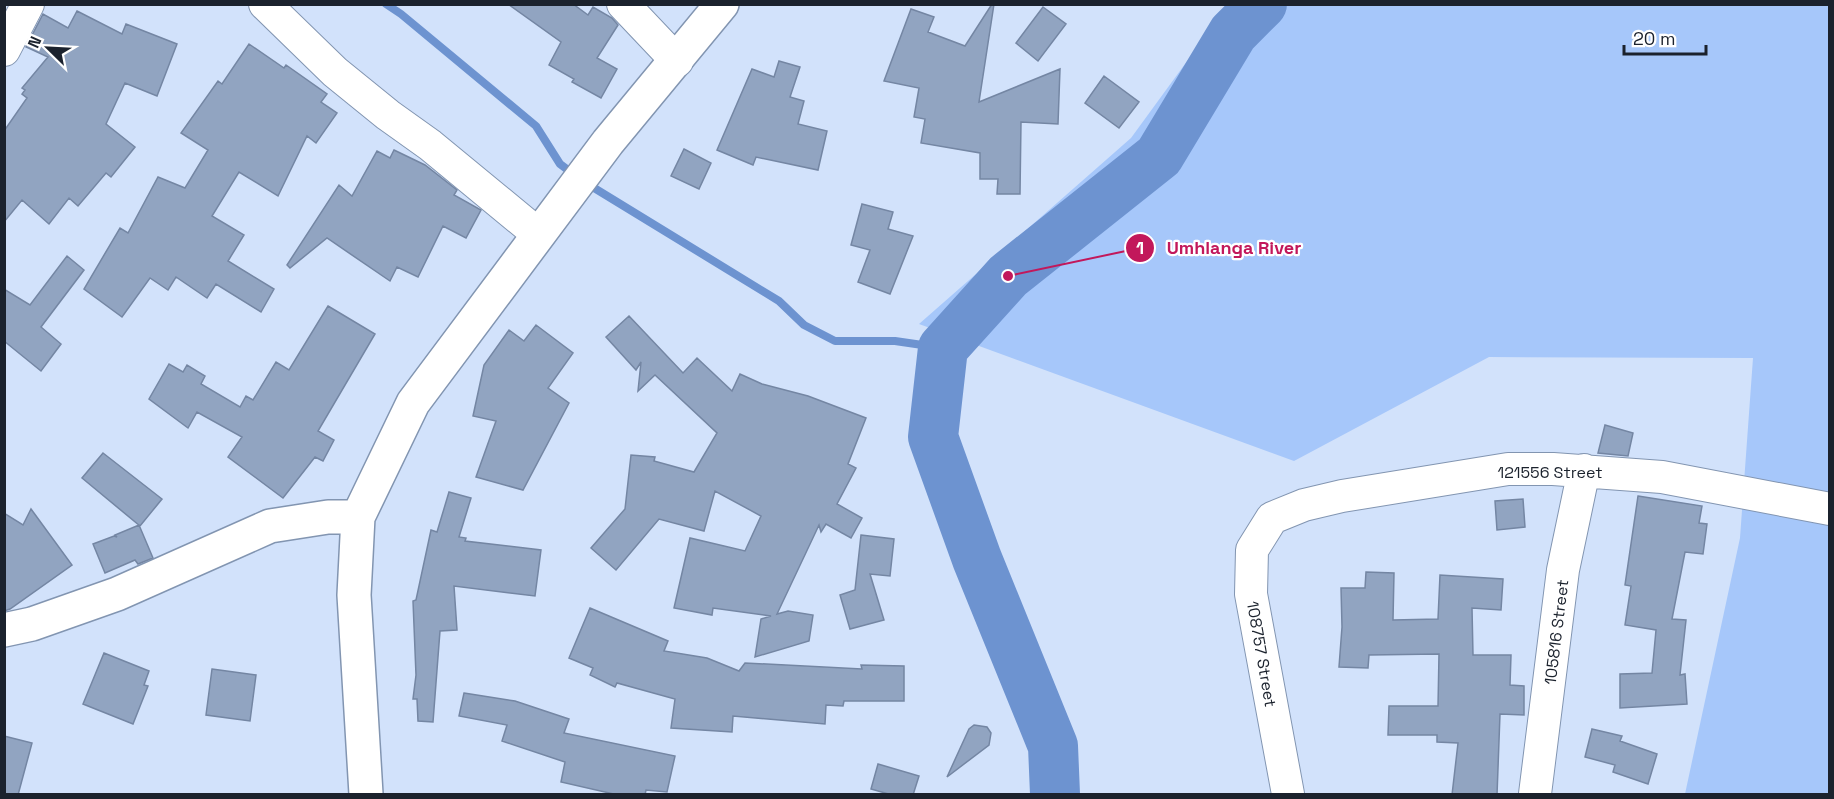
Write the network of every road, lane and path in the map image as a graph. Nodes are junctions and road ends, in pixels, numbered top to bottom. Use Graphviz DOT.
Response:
graph roads {
  1 [pos="28,4"];
  2 [pos="265,4"];
  3 [pos="623,4"];
  4 [pos="722,4"];
  5 [pos="4,50"];
  6 [pos="677,61"];
  7 [pos="546,223"];
  8 [pos="1584,470"];
  9 [pos="1830,509"];
  10 [pos="358,517"];
  11 [pos="1272,518"];
  12 [pos="4,630"];
  13 [pos="366,795"];
  14 [pos="1288,795"];
  15 [pos="1535,795"];
  1 -- 5 [label="street"];
  2 -- 7 [label="street"];
  3 -- 6 [label="street"];
  4 -- 6 [label="street"];
  6 -- 7 [label="street"];
  7 -- 10 [label="street"];
  8 -- 9 [label="street, 121556 Street"];
  8 -- 11 [label="street, 121556 Street"];
  8 -- 15 [label="street, 105816 Street"];
  10 -- 12 [label="street"];
  10 -- 13 [label="street"];
  11 -- 14 [label="street, 108757 Street"];
}
